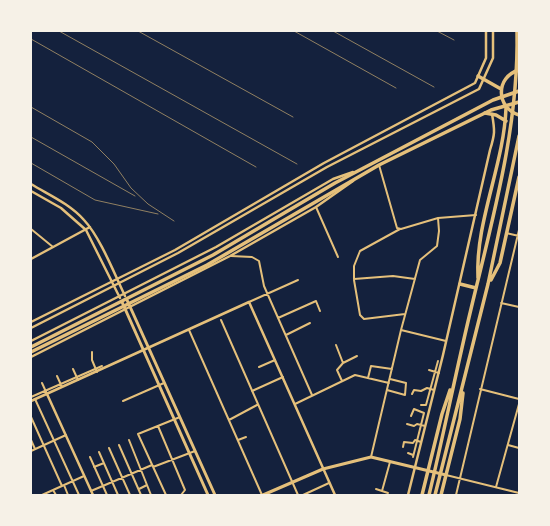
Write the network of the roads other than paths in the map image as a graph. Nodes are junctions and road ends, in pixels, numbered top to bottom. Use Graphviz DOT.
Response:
graph roads {
  1 [pos="486,31"];
  2 [pos="493,31"];
  3 [pos="517,31"];
  4 [pos="519,70"];
  5 [pos="478,76"];
  6 [pos="483,79"];
  7 [pos="501,89"];
  8 [pos="519,91"];
  9 [pos="501,96"];
  10 [pos="519,102"];
  11 [pos="506,106"];
  12 [pos="485,113"];
  13 [pos="492,113"];
  14 [pos="519,115"];
  15 [pos="506,121"];
  16 [pos="519,136"];
  17 [pos="379,165"];
  18 [pos="362,172"];
  19 [pos="519,177"];
  20 [pos="31,184"];
  21 [pos="31,191"];
  22 [pos="316,207"];
  23 [pos="476,215"];
  24 [pos="438,218"];
  25 [pos="90,228"];
  26 [pos="31,229"];
  27 [pos="401,229"];
  28 [pos="86,230"];
  29 [pos="519,230"];
  30 [pos="506,233"];
  31 [pos="518,236"];
  32 [pos="54,248"];
  33 [pos="230,256"];
  34 [pos="338,257"];
  35 [pos="31,259"];
  36 [pos="117,279"];
  37 [pos="415,279"];
  38 [pos="298,280"];
  39 [pos="354,280"];
  40 [pos="112,281"];
  41 [pos="478,281"];
  42 [pos="119,283"];
  43 [pos="460,284"];
  44 [pos="488,284"];
  45 [pos="114,286"];
  46 [pos="476,288"];
  47 [pos="124,294"];
  48 [pos="267,294"];
  49 [pos="119,297"];
  50 [pos="126,300"];
  51 [pos="122,302"];
  52 [pos="249,302"];
  53 [pos="501,303"];
  54 [pos="129,306"];
  55 [pos="519,307"];
  56 [pos="60,308"];
  57 [pos="124,308"];
  58 [pos="320,311"];
  59 [pos="62,312"];
  60 [pos="406,314"];
  61 [pos="278,318"];
  62 [pos="221,320"];
  63 [pos="31,322"];
  64 [pos="310,323"];
  65 [pos="31,328"];
  66 [pos="188,329"];
  67 [pos="401,330"];
  68 [pos="286,336"];
  69 [pos="31,341"];
  70 [pos="446,341"];
  71 [pos="336,345"];
  72 [pos="31,347"];
  73 [pos="149,348"];
  74 [pos="143,350"];
  75 [pos="31,352"];
  76 [pos="92,352"];
  77 [pos="357,356"];
  78 [pos="31,357"];
  79 [pos="275,360"];
  80 [pos="438,361"];
  81 [pos="342,363"];
  82 [pos="102,366"];
  83 [pos="259,367"];
  84 [pos="73,369"];
  85 [pos="392,369"];
  86 [pos="96,370"];
  87 [pos="429,370"];
  88 [pos="435,372"];
  89 [pos="439,373"];
  90 [pos="57,376"];
  91 [pos="283,377"];
  92 [pos="368,378"];
  93 [pos="77,379"];
  94 [pos="390,379"];
  95 [pos="342,381"];
  96 [pos="454,382"];
  97 [pos="42,383"];
  98 [pos="60,383"];
  99 [pos="165,383"];
  100 [pos="389,383"];
  101 [pos="464,384"];
  102 [pos="159,386"];
  103 [pos="62,387"];
  104 [pos="430,389"];
  105 [pos="480,389"];
  106 [pos="387,390"];
  107 [pos="434,390"];
  108 [pos="252,391"];
  109 [pos="46,392"];
  110 [pos="412,394"];
  111 [pos="312,395"];
  112 [pos="32,399"];
  113 [pos="519,399"];
  114 [pos="123,401"];
  115 [pos="295,404"];
  116 [pos="519,404"];
  117 [pos="258,405"];
  118 [pos="421,405"];
  119 [pos="411,416"];
  120 [pos="180,417"];
  121 [pos="31,418"];
  122 [pos="174,419"];
  123 [pos="229,420"];
  124 [pos="407,424"];
  125 [pos="420,424"];
  126 [pos="158,426"];
  127 [pos="425,426"];
  128 [pos="66,435"];
  129 [pos="246,437"];
  130 [pos="31,440"];
  131 [pos="54,440"];
  132 [pos="129,440"];
  133 [pos="238,440"];
  134 [pos="417,441"];
  135 [pos="421,442"];
  136 [pos="44,445"];
  137 [pos="119,445"];
  138 [pos="508,445"];
  139 [pos="403,447"];
  140 [pos="108,448"];
  141 [pos="519,448"];
  142 [pos="35,449"];
  143 [pos="31,450"];
  144 [pos="195,451"];
  145 [pos="99,452"];
  146 [pos="408,453"];
  147 [pos="190,454"];
  148 [pos="90,457"];
  149 [pos="371,457"];
  150 [pos="173,460"];
  151 [pos="390,462"];
  152 [pos="104,463"];
  153 [pos="153,466"];
  154 [pos="94,467"];
  155 [pos="414,467"];
  156 [pos="323,469"];
  157 [pos="142,470"];
  158 [pos="428,470"];
  159 [pos="132,474"];
  160 [pos="446,475"];
  161 [pos="84,476"];
  162 [pos="122,478"];
  163 [pos="460,478"];
  164 [pos="72,481"];
  165 [pos="112,482"];
  166 [pos="292,482"];
  167 [pos="329,483"];
  168 [pos="63,485"];
  169 [pos="147,485"];
  170 [pos="103,486"];
  171 [pos="496,487"];
  172 [pos="139,489"];
  173 [pos="376,489"];
  174 [pos="53,490"];
  175 [pos="91,491"];
  176 [pos="382,491"];
  177 [pos="388,493"];
  178 [pos="519,493"];
  179 [pos="42,495"];
  180 [pos="56,495"];
  181 [pos="68,495"];
  182 [pos="79,495"];
  183 [pos="93,495"];
  184 [pos="107,495"];
  185 [pos="118,495"];
  186 [pos="130,495"];
  187 [pos="141,495"];
  188 [pos="151,495"];
  189 [pos="166,495"];
  190 [pos="181,495"];
  191 [pos="208,495"];
  192 [pos="215,495"];
  193 [pos="262,495"];
  194 [pos="298,495"];
  195 [pos="303,495"];
  196 [pos="335,495"];
  197 [pos="408,495"];
  198 [pos="422,495"];
  199 [pos="428,495"];
  200 [pos="435,495"];
  201 [pos="441,495"];
  202 [pos="456,495"];
  1 -- 5 [label="street"];
  2 -- 6 [label="street"];
  3 -- 41 [label="highway"];
  4 -- 7 [label="highway"];
  5 -- 6 [label="highway"];
  5 -- 36 [label="street"];
  6 -- 7 [label="highway"];
  6 -- 42 [label="street"];
  7 -- 9 [label="highway"];
  8 -- 9 [label="highway"];
  9 -- 11 [label="highway"];
  9 -- 18 [label="highway"];
  10 -- 11 [label="highway"];
  11 -- 12 [label="highway"];
  11 -- 14 [label="highway"];
  11 -- 15 [label="highway"];
  12 -- 13 [label="highway"];
  12 -- 17 [label="highway"];
  13 -- 15 [label="highway"];
  13 -- 23 [label="street"];
  15 -- 41 [label="highway"];
  16 -- 44 [label="highway"];
  17 -- 18 [label="highway"];
  17 -- 27 [label="street"];
  18 -- 22 [label="street"];
  18 -- 47 [label="street"];
  18 -- 50 [label="highway"];
  18 -- 54 [label="highway"];
  19 -- 30 [label="highway"];
  20 -- 25 [label="street"];
  21 -- 28 [label="street"];
  22 -- 33 [label="street"];
  22 -- 34 [label="street"];
  23 -- 24 [label="street"];
  23 -- 43 [label="street"];
  24 -- 27 [label="street"];
  24 -- 37 [label="street"];
  25 -- 28 [label="street"];
  25 -- 36 [label="street"];
  26 -- 32 [label="street"];
  27 -- 39 [label="street"];
  28 -- 32 [label="street"];
  28 -- 40 [label="street"];
  29 -- 31 [label="street"];
  30 -- 31 [label="street"];
  30 -- 44 [label="highway"];
  31 -- 53 [label="street"];
  32 -- 35 [label="street"];
  33 -- 48 [label="street"];
  33 -- 54 [label="street"];
  36 -- 40 [label="street"];
  36 -- 42 [label="street"];
  37 -- 39 [label="street"];
  37 -- 60 [label="street"];
  38 -- 48 [label="street"];
  39 -- 60 [label="street"];
  40 -- 45 [label="street"];
  40 -- 56 [label="street"];
  41 -- 46 [label="highway"];
  42 -- 45 [label="street"];
  42 -- 47 [label="street"];
  43 -- 46 [label="highway"];
  43 -- 70 [label="street"];
  44 -- 101 [label="highway"];
  45 -- 49 [label="street"];
  45 -- 59 [label="street"];
  46 -- 96 [label="highway"];
  47 -- 49 [label="street"];
  47 -- 50 [label="street"];
  48 -- 52 [label="street"];
  48 -- 61 [label="street"];
  49 -- 51 [label="street"];
  49 -- 69 [label="street"];
  50 -- 51 [label="highway"];
  50 -- 54 [label="main road"];
  51 -- 57 [label="main road"];
  51 -- 72 [label="highway"];
  52 -- 66 [label="street"];
  52 -- 79 [label="street"];
  53 -- 55 [label="street"];
  53 -- 105 [label="street"];
  54 -- 57 [label="highway"];
  54 -- 73 [label="main road"];
  56 -- 59 [label="street"];
  56 -- 63 [label="street"];
  57 -- 74 [label="main road"];
  57 -- 75 [label="highway"];
  57 -- 78 [label="street"];
  58 -- 61 [label="street"];
  59 -- 65 [label="street"];
  60 -- 67 [label="street"];
  61 -- 68 [label="street"];
  62 -- 108 [label="street"];
  64 -- 68 [label="street"];
  66 -- 73 [label="street"];
  66 -- 123 [label="street"];
  67 -- 70 [label="street"];
  67 -- 85 [label="street"];
  68 -- 111 [label="street"];
  70 -- 89 [label="street"];
  71 -- 81 [label="street"];
  73 -- 74 [label="street"];
  73 -- 99 [label="main road"];
  74 -- 86 [label="street"];
  74 -- 102 [label="main road"];
  76 -- 86 [label="street"];
  77 -- 81 [label="street"];
  79 -- 83 [label="street"];
  79 -- 91 [label="street"];
  80 -- 88 [label="street"];
  81 -- 95 [label="street"];
  82 -- 86 [label="street"];
  84 -- 93 [label="street"];
  85 -- 92 [label="street"];
  85 -- 94 [label="street"];
  86 -- 93 [label="street"];
  87 -- 88 [label="street"];
  88 -- 89 [label="street"];
  88 -- 104 [label="street"];
  89 -- 107 [label="street"];
  90 -- 98 [label="street"];
  91 -- 108 [label="street"];
  91 -- 115 [label="street"];
  92 -- 95 [label="street"];
  92 -- 100 [label="street"];
  93 -- 98 [label="street"];
  93 -- 103 [label="street"];
  94 -- 100 [label="street"];
  94 -- 106 [label="street"];
  95 -- 111 [label="street"];
  96 -- 158 [label="highway"];
  96 -- 199 [label="highway"];
  97 -- 109 [label="street"];
  98 -- 103 [label="street"];
  98 -- 109 [label="street"];
  99 -- 102 [label="street"];
  99 -- 120 [label="main road"];
  100 -- 106 [label="street"];
  101 -- 160 [label="highway"];
  101 -- 200 [label="highway"];
  102 -- 114 [label="street"];
  102 -- 122 [label="main road"];
  103 -- 109 [label="street"];
  104 -- 107 [label="street"];
  104 -- 110 [label="street"];
  104 -- 118 [label="street"];
  105 -- 113 [label="street"];
  105 -- 163 [label="street"];
  106 -- 149 [label="street"];
  107 -- 127 [label="street"];
  108 -- 117 [label="street"];
  109 -- 112 [label="street"];
  109 -- 128 [label="street"];
  111 -- 115 [label="street"];
  112 -- 131 [label="street"];
  115 -- 156 [label="street"];
  116 -- 138 [label="street"];
  117 -- 123 [label="street"];
  117 -- 166 [label="street"];
  119 -- 125 [label="street"];
  120 -- 122 [label="street"];
  120 -- 144 [label="main road"];
  121 -- 136 [label="street"];
  122 -- 126 [label="street"];
  122 -- 147 [label="main road"];
  123 -- 133 [label="street"];
  124 -- 125 [label="street"];
  125 -- 127 [label="street"];
  125 -- 134 [label="street"];
  126 -- 150 [label="street"];
  126 -- 153 [label="street"];
  127 -- 135 [label="street"];
  128 -- 131 [label="street"];
  128 -- 161 [label="street"];
  129 -- 133 [label="street"];
  130 -- 142 [label="street"];
  131 -- 136 [label="street"];
  131 -- 164 [label="street"];
  132 -- 157 [label="street"];
  133 -- 193 [label="street"];
  134 -- 135 [label="street"];
  134 -- 139 [label="street"];
  134 -- 146 [label="street"];
  135 -- 155 [label="street"];
  136 -- 142 [label="street"];
  136 -- 168 [label="street"];
  137 -- 159 [label="street"];
  138 -- 141 [label="street"];
  138 -- 171 [label="street"];
  140 -- 162 [label="street"];
  142 -- 143 [label="street"];
  144 -- 147 [label="street"];
  144 -- 192 [label="main road"];
  145 -- 152 [label="street"];
  147 -- 150 [label="street"];
  147 -- 191 [label="main road"];
  148 -- 154 [label="street"];
  149 -- 151 [label="main road"];
  149 -- 156 [label="main road"];
  150 -- 153 [label="street"];
  150 -- 190 [label="street"];
  151 -- 155 [label="main road"];
  151 -- 176 [label="street"];
  152 -- 154 [label="street"];
  152 -- 165 [label="street"];
  153 -- 157 [label="street"];
  153 -- 189 [label="street"];
  154 -- 170 [label="street"];
  155 -- 158 [label="main road"];
  155 -- 197 [label="street"];
  156 -- 166 [label="main road"];
  156 -- 167 [label="street"];
  157 -- 159 [label="street"];
  157 -- 169 [label="street"];
  158 -- 160 [label="main road"];
  158 -- 198 [label="highway"];
  159 -- 162 [label="street"];
  159 -- 172 [label="street"];
  160 -- 163 [label="street"];
  160 -- 201 [label="highway"];
  161 -- 164 [label="street"];
  161 -- 175 [label="street"];
  162 -- 165 [label="street"];
  162 -- 186 [label="street"];
  163 -- 171 [label="street"];
  163 -- 202 [label="street"];
  164 -- 168 [label="street"];
  164 -- 182 [label="street"];
  165 -- 170 [label="street"];
  165 -- 185 [label="street"];
  166 -- 193 [label="main road"];
  166 -- 194 [label="street"];
  167 -- 195 [label="street"];
  167 -- 196 [label="street"];
  168 -- 174 [label="street"];
  168 -- 181 [label="street"];
  169 -- 172 [label="street"];
  169 -- 188 [label="street"];
  170 -- 175 [label="street"];
  170 -- 184 [label="street"];
  171 -- 178 [label="street"];
  172 -- 187 [label="street"];
  173 -- 176 [label="street"];
  174 -- 179 [label="street"];
  174 -- 180 [label="street"];
  175 -- 183 [label="street"];
  176 -- 177 [label="street"];
}
